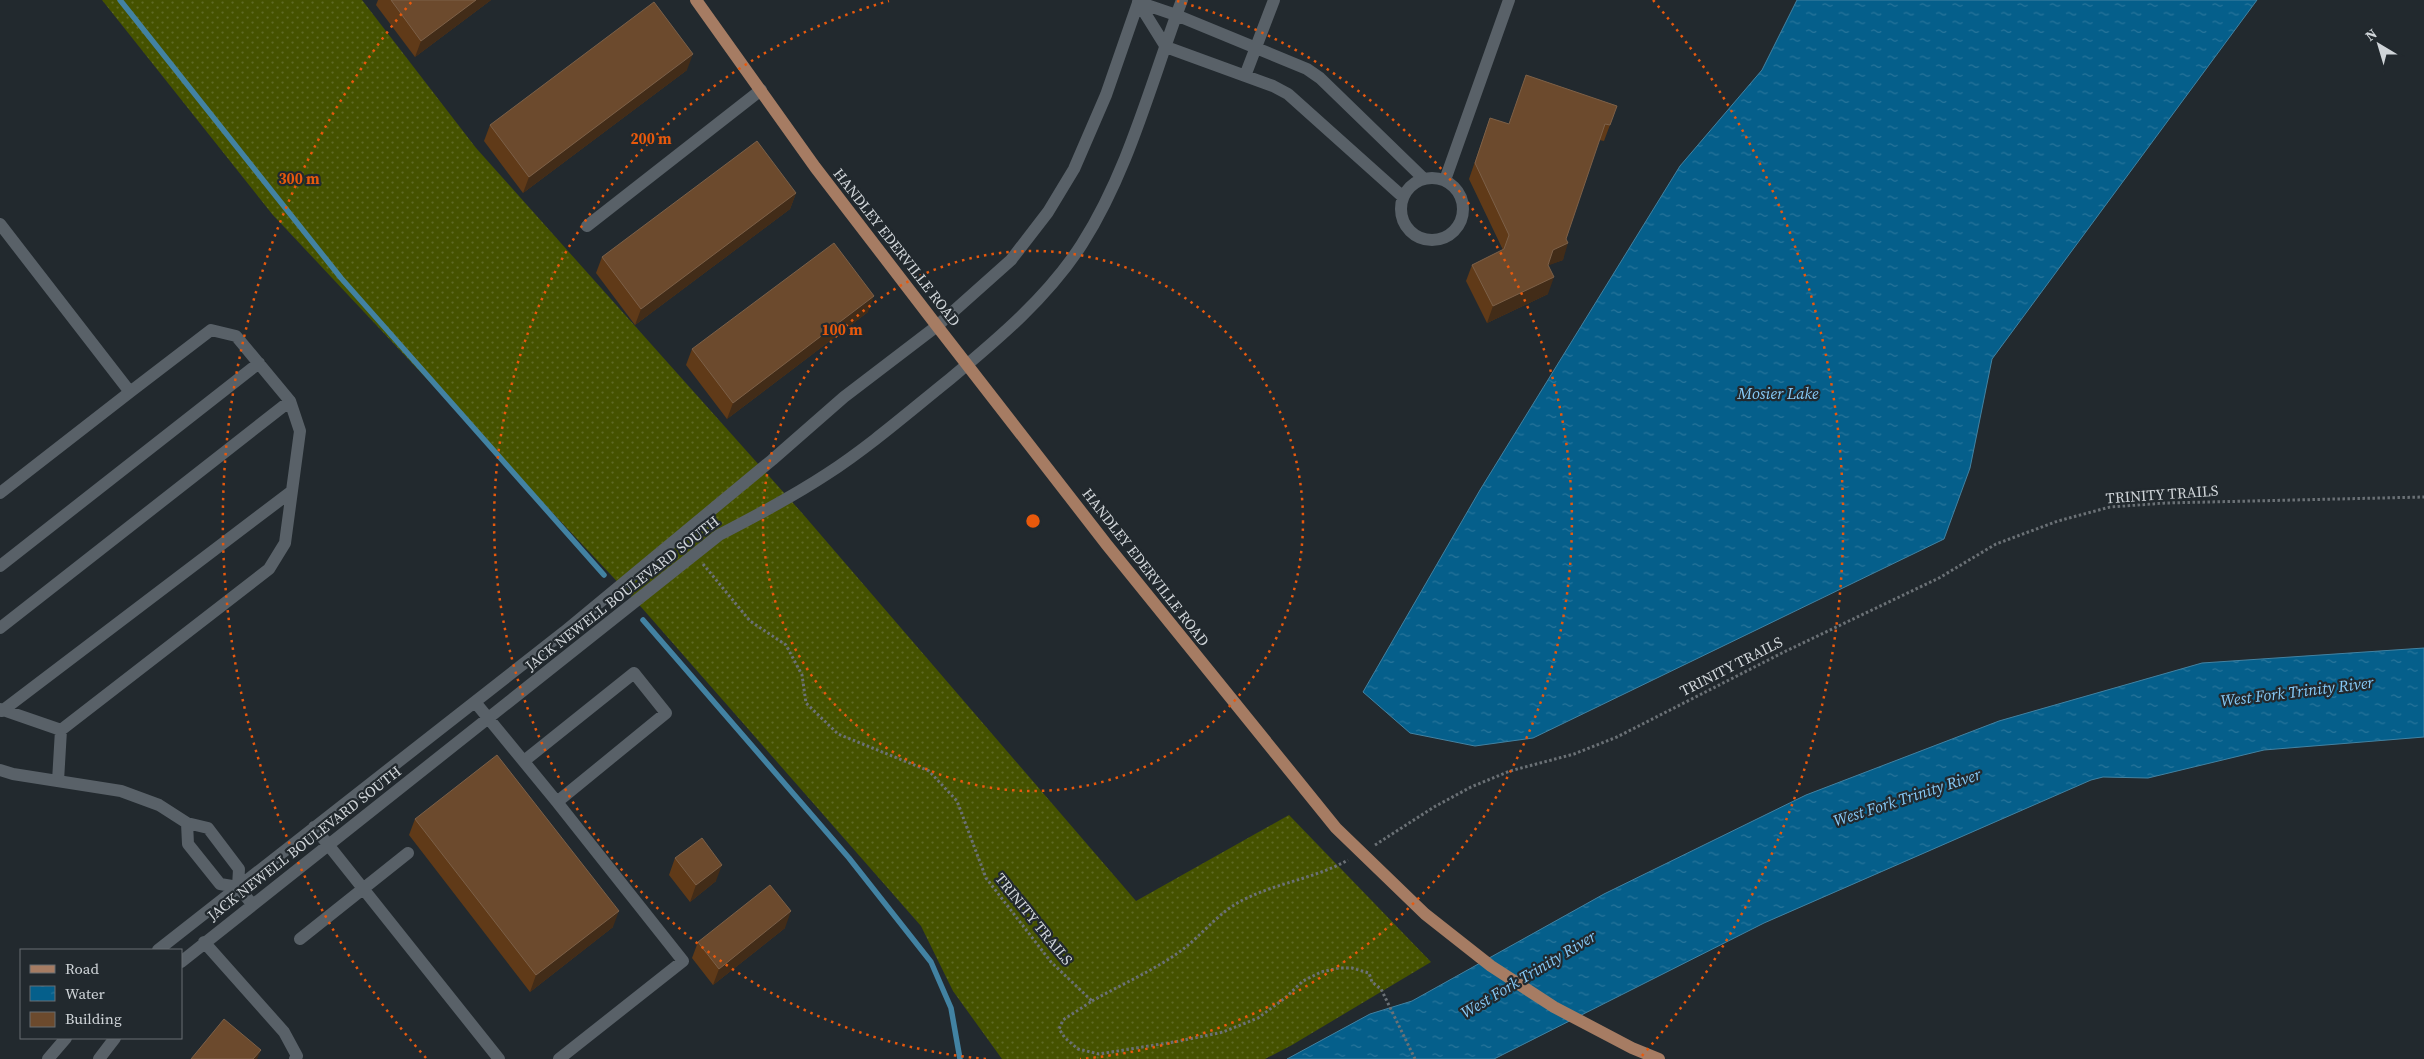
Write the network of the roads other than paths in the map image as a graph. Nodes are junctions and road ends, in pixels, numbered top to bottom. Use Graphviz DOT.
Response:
graph roads {
  1 [pos="696,0"];
  2 [pos="1182,0"];
  3 [pos="1274,0"];
  4 [pos="1509,0"];
  5 [pos="1139,1"];
  6 [pos="1176,15"];
  7 [pos="1166,47"];
  8 [pos="1256,48"];
  9 [pos="1245,76"];
  10 [pos="761,90"];
  11 [pos="1423,178"];
  12 [pos="1445,180"];
  13 [pos="1403,197"];
  14 [pos="0,224"];
  15 [pos="587,226"];
  16 [pos="937,326"];
  17 [pos="259,363"];
  18 [pos="967,364"];
  19 [pos="130,392"];
  20 [pos="290,401"];
  21 [pos="292,491"];
  22 [pos="0,493"];
  23 [pos="0,566"];
  24 [pos="0,628"];
  25 [pos="475,702"];
  26 [pos="1,710"];
  27 [pos="488,717"];
  28 [pos="61,730"];
  29 [pos="524,761"];
  30 [pos="0,770"];
  31 [pos="58,781"];
  32 [pos="557,802"];
  33 [pos="186,823"];
  34 [pos="314,827"];
  35 [pos="328,844"];
  36 [pos="408,853"];
  37 [pos="238,887"];
  38 [pos="365,888"];
  39 [pos="252,904"];
  40 [pos="300,939"];
  41 [pos="204,942"];
  42 [pos="159,949"];
  43 [pos="182,961"];
  44 [pos="65,1039"];
  45 [pos="114,1039"];
  46 [pos="48,1059"];
  47 [pos="99,1059"];
  48 [pos="295,1059"];
  49 [pos="499,1059"];
  50 [pos="559,1059"];
  51 [pos="1659,1059"];
  1 -- 10 [label="main road, HANDLEY EDERVILLE ROAD"];
  2 -- 6 [label="street, JACK NEWELL BOULEVARD SOUTH"];
  3 -- 8 [label="street"];
  4 -- 12 [label="street"];
  5 -- 6 [label="street"];
  5 -- 7 [label="street"];
  5 -- 16 [label="street, JACK NEWELL BOULEVARD SOUTH"];
  6 -- 7 [label="street, JACK NEWELL BOULEVARD SOUTH"];
  6 -- 8 [label="street"];
  7 -- 9 [label="street"];
  7 -- 18 [label="street, JACK NEWELL BOULEVARD SOUTH"];
  8 -- 9 [label="street"];
  8 -- 11 [label="street"];
  9 -- 13 [label="street"];
  10 -- 15 [label="street"];
  10 -- 16 [label="main road, HANDLEY EDERVILLE ROAD"];
  11 -- 12 [label="street"];
  11 -- 13 [label="street"];
  12 -- 13 [label="street"];
  14 -- 19 [label="street"];
  16 -- 18 [label="main road, HANDLEY EDERVILLE ROAD"];
  16 -- 25 [label="street, JACK NEWELL BOULEVARD SOUTH"];
  17 -- 19 [label="street"];
  17 -- 20 [label="street"];
  17 -- 23 [label="street"];
  18 -- 27 [label="street, JACK NEWELL BOULEVARD SOUTH"];
  18 -- 51 [label="main road, HANDLEY EDERVILLE ROAD"];
  19 -- 22 [label="street"];
  20 -- 21 [label="street"];
  20 -- 24 [label="street"];
  21 -- 26 [label="street"];
  21 -- 28 [label="street"];
  25 -- 27 [label="street"];
  25 -- 34 [label="street, JACK NEWELL BOULEVARD SOUTH"];
  26 -- 28 [label="street"];
  27 -- 29 [label="street"];
  27 -- 35 [label="street, JACK NEWELL BOULEVARD SOUTH"];
  28 -- 31 [label="street"];
  29 -- 32 [label="street"];
  29 -- 32 [label="street"];
  30 -- 31 [label="street"];
  31 -- 33 [label="street"];
  32 -- 50 [label="street"];
  33 -- 37 [label="street"];
  33 -- 37 [label="street"];
  34 -- 35 [label="street"];
  34 -- 37 [label="street, JACK NEWELL BOULEVARD SOUTH"];
  35 -- 38 [label="street"];
  35 -- 39 [label="street, JACK NEWELL BOULEVARD SOUTH"];
  36 -- 38 [label="street"];
  37 -- 39 [label="street"];
  37 -- 42 [label="street, JACK NEWELL BOULEVARD SOUTH"];
  38 -- 40 [label="street"];
  38 -- 49 [label="street"];
  39 -- 41 [label="street, JACK NEWELL BOULEVARD SOUTH"];
  41 -- 43 [label="street, JACK NEWELL BOULEVARD SOUTH"];
  41 -- 48 [label="street"];
  44 -- 46 [label="street"];
  45 -- 47 [label="street"];
}
